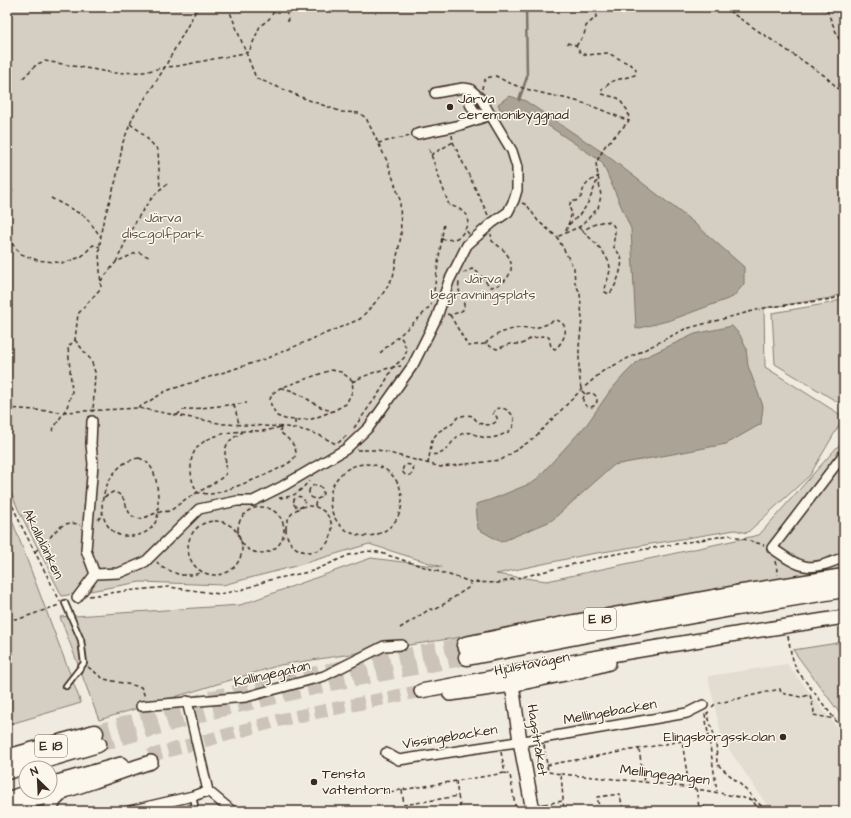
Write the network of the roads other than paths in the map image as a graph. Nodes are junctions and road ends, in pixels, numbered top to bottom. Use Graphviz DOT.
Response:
graph roads {
  1 [pos="470,89"];
  2 [pos="435,93"];
  3 [pos="490,116"];
  4 [pos="417,134"];
  5 [pos="92,421"];
  6 [pos="844,454"];
  7 [pos="844,557"];
  8 [pos="95,574"];
  9 [pos="844,577"];
  10 [pos="844,589"];
  11 [pos="77,598"];
  12 [pos="736,601"];
  13 [pos="63,604"];
  14 [pos="844,617"];
  15 [pos="402,645"];
  16 [pos="466,651"];
  17 [pos="512,679"];
  18 [pos="66,686"];
  19 [pos="421,695"];
  20 [pos="187,701"];
  21 [pos="703,705"];
  22 [pos="141,706"];
  23 [pos="520,741"];
  24 [pos="386,753"];
  25 [pos="7,758"];
  26 [pos="7,771"];
  27 [pos="58,782"];
  28 [pos="208,791"];
  29 [pos="63,792"];
  30 [pos="58,793"];
  31 [pos="193,796"];
  32 [pos="7,799"];
  33 [pos="18,799"];
  34 [pos="35,800"];
  35 [pos="7,808"];
  36 [pos="526,809"];
  37 [pos="49,811"];
  38 [pos="128,811"];
  39 [pos="185,811"];
  40 [pos="232,811"];
  1 -- 2 [label="street"];
  1 -- 3 [label="street"];
  1 -- 3 [label="street"];
  3 -- 4 [label="street"];
  3 -- 8 [label="street"];
  5 -- 8 [label="street"];
  6 -- 7 [label="street"];
  8 -- 11 [label="street"];
  9 -- 12 [label="highway, E 18, bridge"];
  10 -- 12 [label="highway, E 18, bridge"];
  12 -- 16 [label="highway, E 18"];
  13 -- 18 [label="lane"];
  14 -- 17 [label="main road, Hjulstavägen, bridge"];
  15 -- 20 [label="street, Kallingegatan"];
  17 -- 19 [label="main road, Hjulstavägen"];
  17 -- 23 [label="main road, Hagstråket"];
  20 -- 22 [label="street, Kallingegatan"];
  20 -- 28 [label="street"];
  21 -- 23 [label="street, Mellingebacken"];
  23 -- 24 [label="street, Vissingebacken"];
  23 -- 36 [label="main road, Hagstråket"];
  25 -- 26 [label="highway, E 18"];
  27 -- 29 [label="main road"];
  28 -- 31 [label="street"];
  28 -- 40 [label="street"];
  29 -- 30 [label="main road"];
  29 -- 37 [label="main road"];
  31 -- 38 [label="street"];
  31 -- 39 [label="lane"];
  32 -- 33 [label="main road"];
  34 -- 35 [label="main road"];
  34 -- 37 [label="main road"];
}
